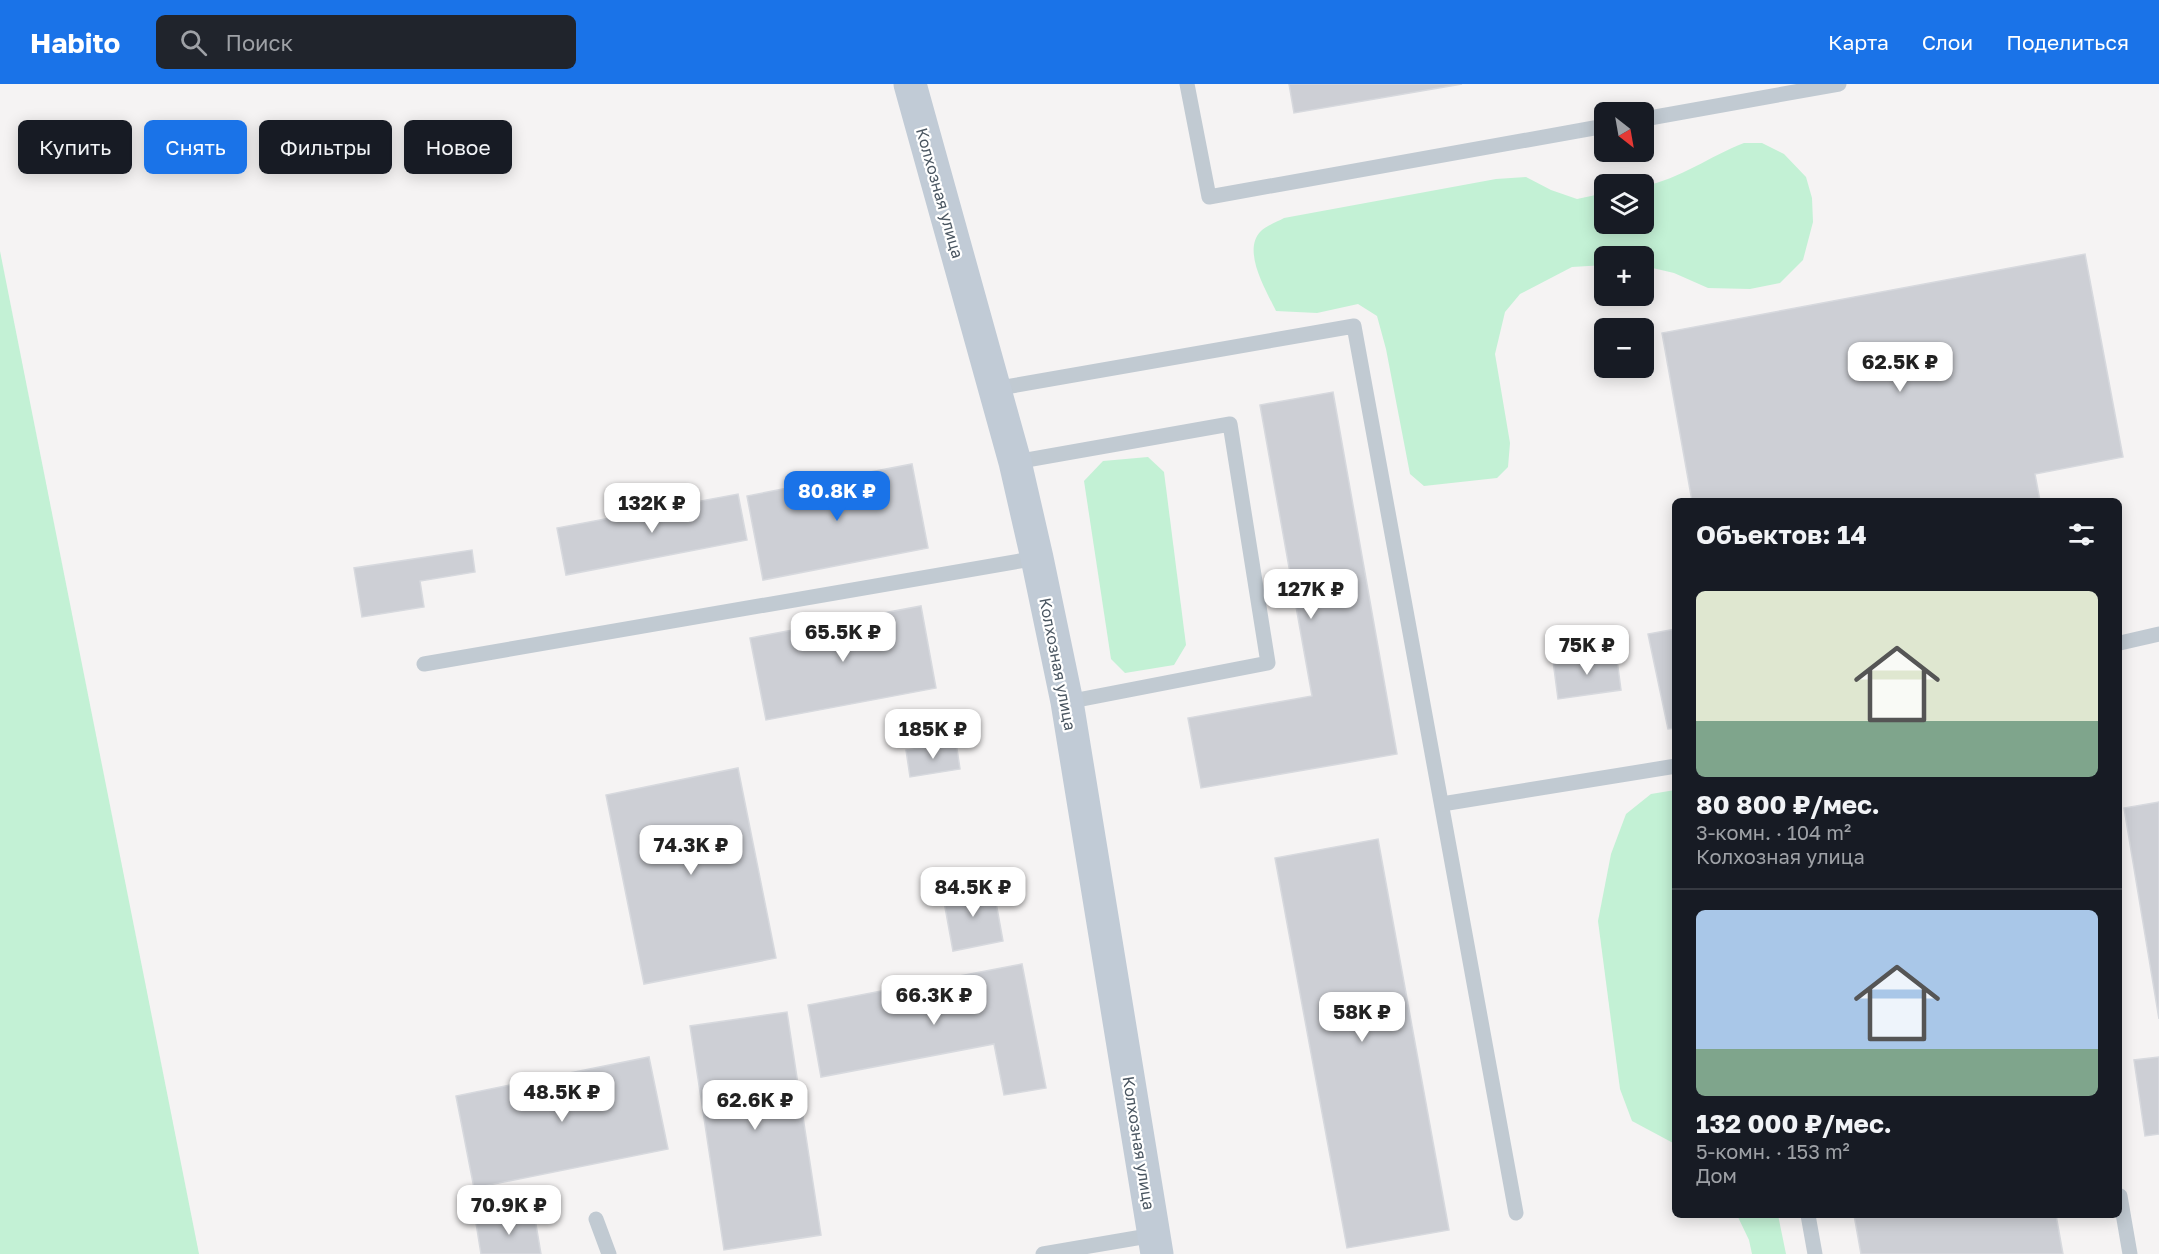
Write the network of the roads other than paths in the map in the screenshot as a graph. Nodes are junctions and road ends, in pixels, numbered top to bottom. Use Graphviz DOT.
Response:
graph roads {
  1 [pos="910,84"];
  2 [pos="1187,84"];
  3 [pos="1839,84"];
  4 [pos="1654,117"];
  5 [pos="1594,128"];
  6 [pos="994,389"];
  7 [pos="1015,462"];
  8 [pos="1038,558"];
  9 [pos="2159,634"];
  10 [pos="2122,643"];
  11 [pos="424,664"];
  12 [pos="1067,702"];
  13 [pos="1672,767"];
  14 [pos="1442,804"];
  15 [pos="2122,1208"];
  16 [pos="1516,1214"];
  17 [pos="1809,1218"];
  18 [pos="596,1219"];
  19 [pos="1156,1244"];
  20 [pos="609,1254"];
  21 [pos="1042,1254"];
  22 [pos="1815,1254"];
  23 [pos="2130,1254"];
  1 -- 6 [label="street, Колхозная улица"];
  2 -- 5 [label="lane"];
  3 -- 4 [label="lane"];
  6 -- 7 [label="street, Колхозная улица"];
  6 -- 14 [label="lane"];
  7 -- 8 [label="street, Колхозная улица"];
  7 -- 12 [label="lane"];
  8 -- 11 [label="lane"];
  8 -- 12 [label="street, Колхозная улица"];
  9 -- 10 [label="lane"];
  12 -- 19 [label="street, Колхозная улица"];
  13 -- 14 [label="lane"];
  14 -- 16 [label="lane"];
  15 -- 23 [label="lane"];
  17 -- 22 [label="lane"];
  18 -- 20 [label="lane"];
  19 -- 21 [label="lane"];
}
